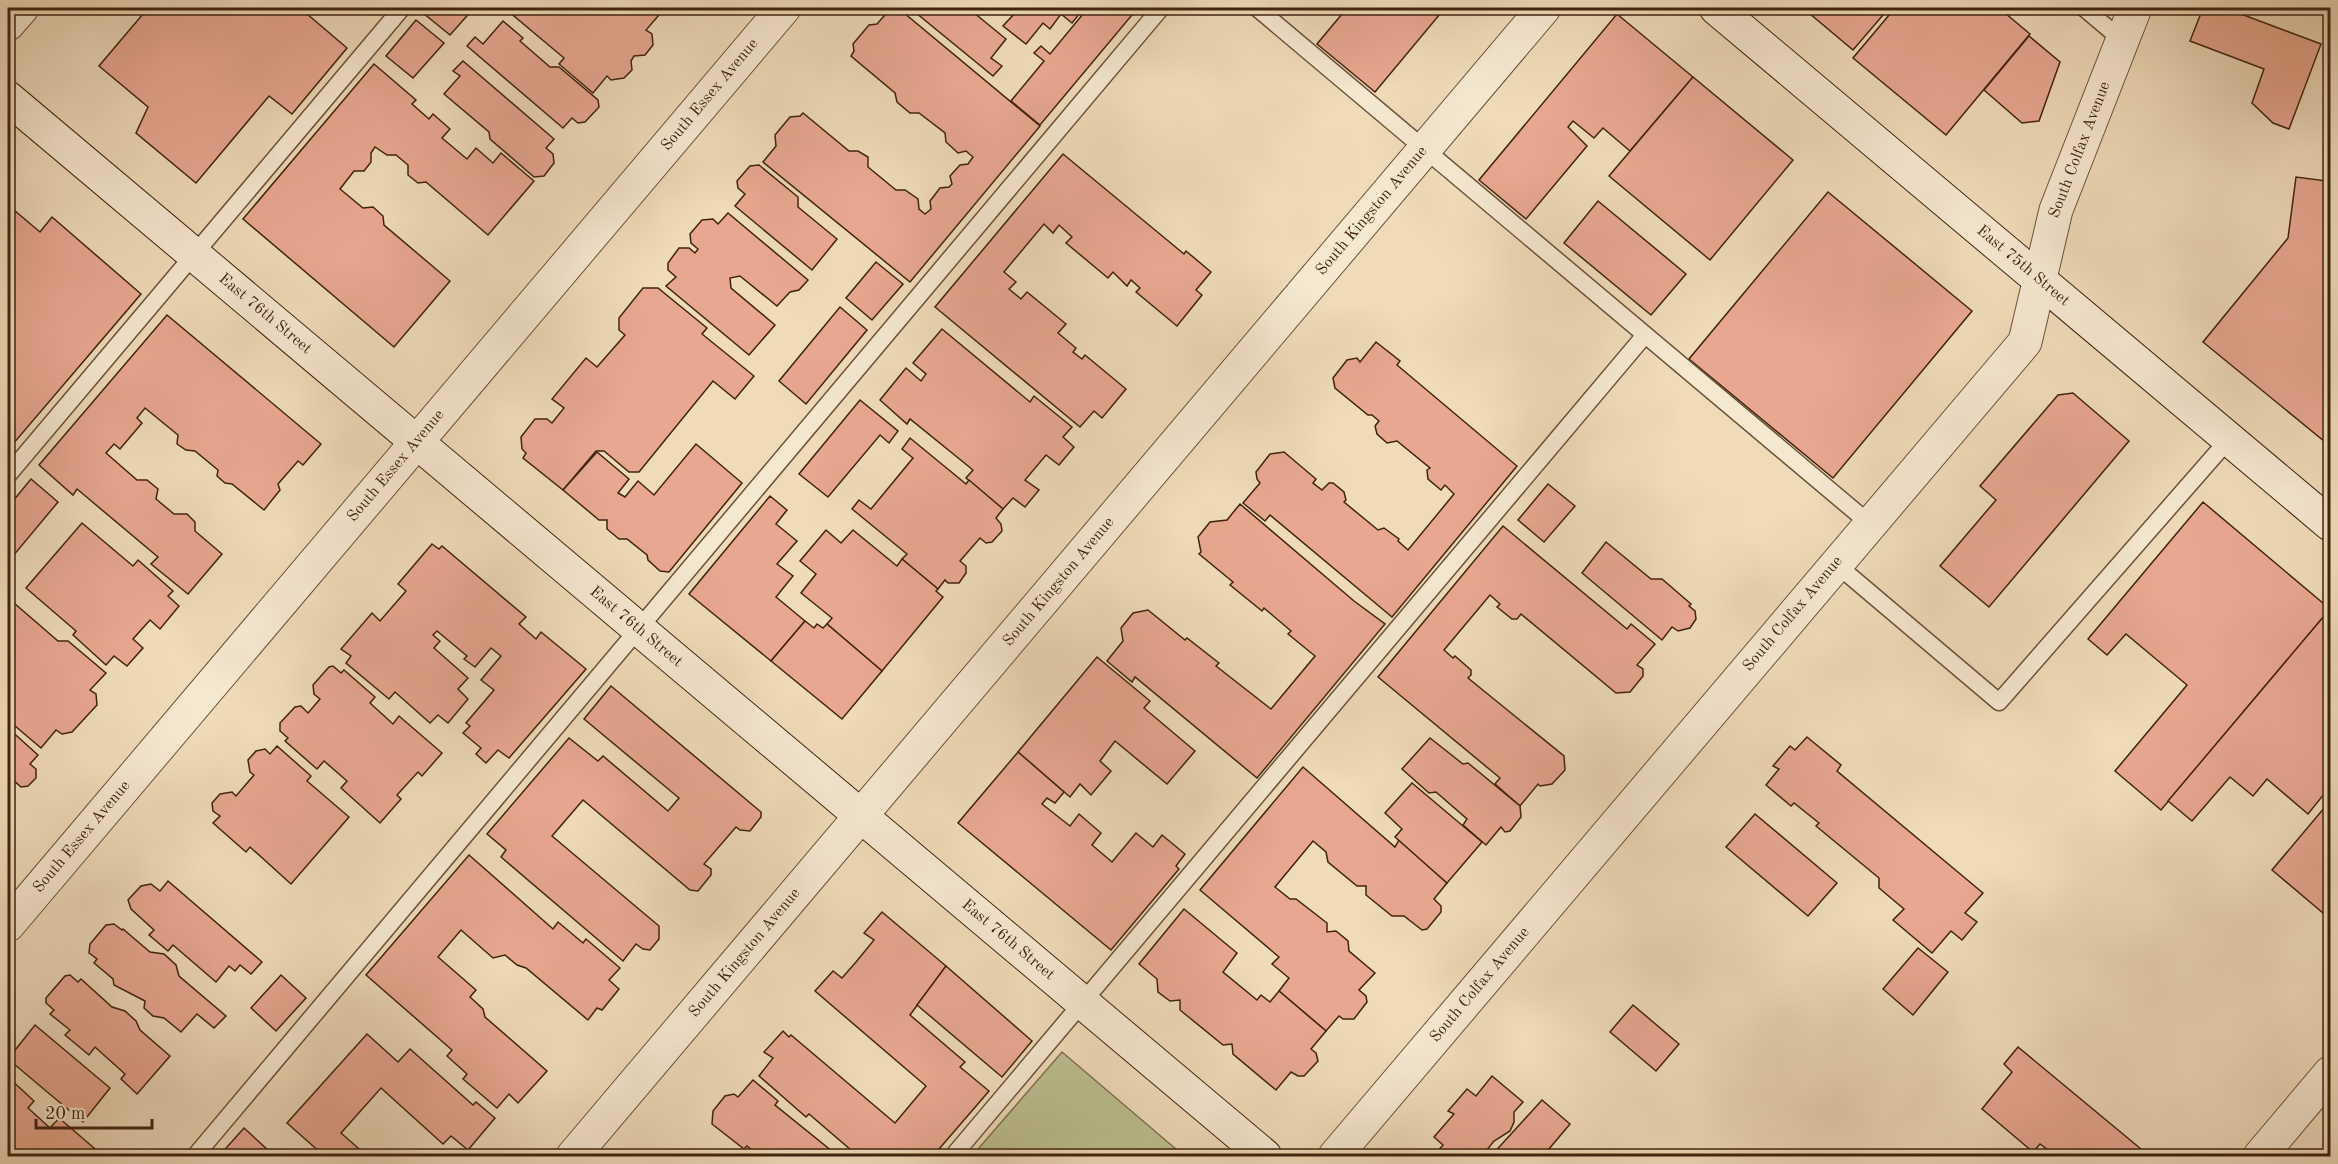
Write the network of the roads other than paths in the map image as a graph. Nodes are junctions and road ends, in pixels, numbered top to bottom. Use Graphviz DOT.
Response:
graph roads {
  1 [pos="22,8"];
  2 [pos="402,8"];
  3 [pos="784,8"];
  4 [pos="1161,8"];
  5 [pos="1257,8"];
  6 [pos="1544,8"];
  7 [pos="1716,8"];
  8 [pos="2084,8"];
  9 [pos="2134,8"];
  10 [pos="8,24"];
  11 [pos="2122,40"];
  12 [pos="8,98"];
  13 [pos="1425,149"];
  14 [pos="194,254"];
  15 [pos="2040,280"];
  16 [pos="1645,335"];
  17 [pos="2229,439"];
  18 [pos="416,442"];
  19 [pos="8,475"];
  20 [pos="1870,524"];
  21 [pos="2331,524"];
  22 [pos="1836,564"];
  23 [pos="639,629"];
  24 [pos="861,816"];
  25 [pos="8,925"];
  26 [pos="1082,1003"];
  27 [pos="2331,1073"];
  28 [pos="195,1156"];
  29 [pos="573,1156"];
  30 [pos="953,1156"];
  31 [pos="1265,1156"];
  32 [pos="1335,1156"];
  33 [pos="2260,1156"];
  1 -- 10 [label="street"];
  2 -- 14 [label="lane"];
  3 -- 18 [label="street, South Essex Avenue"];
  4 -- 23 [label="lane"];
  5 -- 13 [label="lane"];
  6 -- 13 [label="street, South Kingston Avenue"];
  7 -- 15 [label="street, East 75th Street"];
  8 -- 11 [label="lane"];
  9 -- 11 [label="street, South Colfax Avenue"];
  11 -- 15 [label="street, South Colfax Avenue"];
  12 -- 14 [label="street, East 76th Street"];
  13 -- 16 [label="lane"];
  13 -- 24 [label="street, South Kingston Avenue"];
  14 -- 18 [label="street, East 76th Street"];
  14 -- 19 [label="lane"];
  15 -- 17 [label="street, East 75th Street"];
  15 -- 20 [label="street, South Colfax Avenue"];
  16 -- 20 [label="lane"];
  16 -- 26 [label="lane"];
  17 -- 21 [label="street, East 75th Street"];
  17 -- 22 [label="lane"];
  18 -- 23 [label="street, East 76th Street"];
  18 -- 25 [label="street, South Essex Avenue"];
  20 -- 22 [label="street, South Colfax Avenue"];
  22 -- 32 [label="street, South Colfax Avenue"];
  23 -- 24 [label="street, East 76th Street"];
  23 -- 28 [label="lane"];
  24 -- 26 [label="street, East 76th Street"];
  24 -- 29 [label="street, South Kingston Avenue"];
  26 -- 30 [label="lane"];
  26 -- 31 [label="street, East 76th Street"];
  27 -- 33 [label="street"];
}
